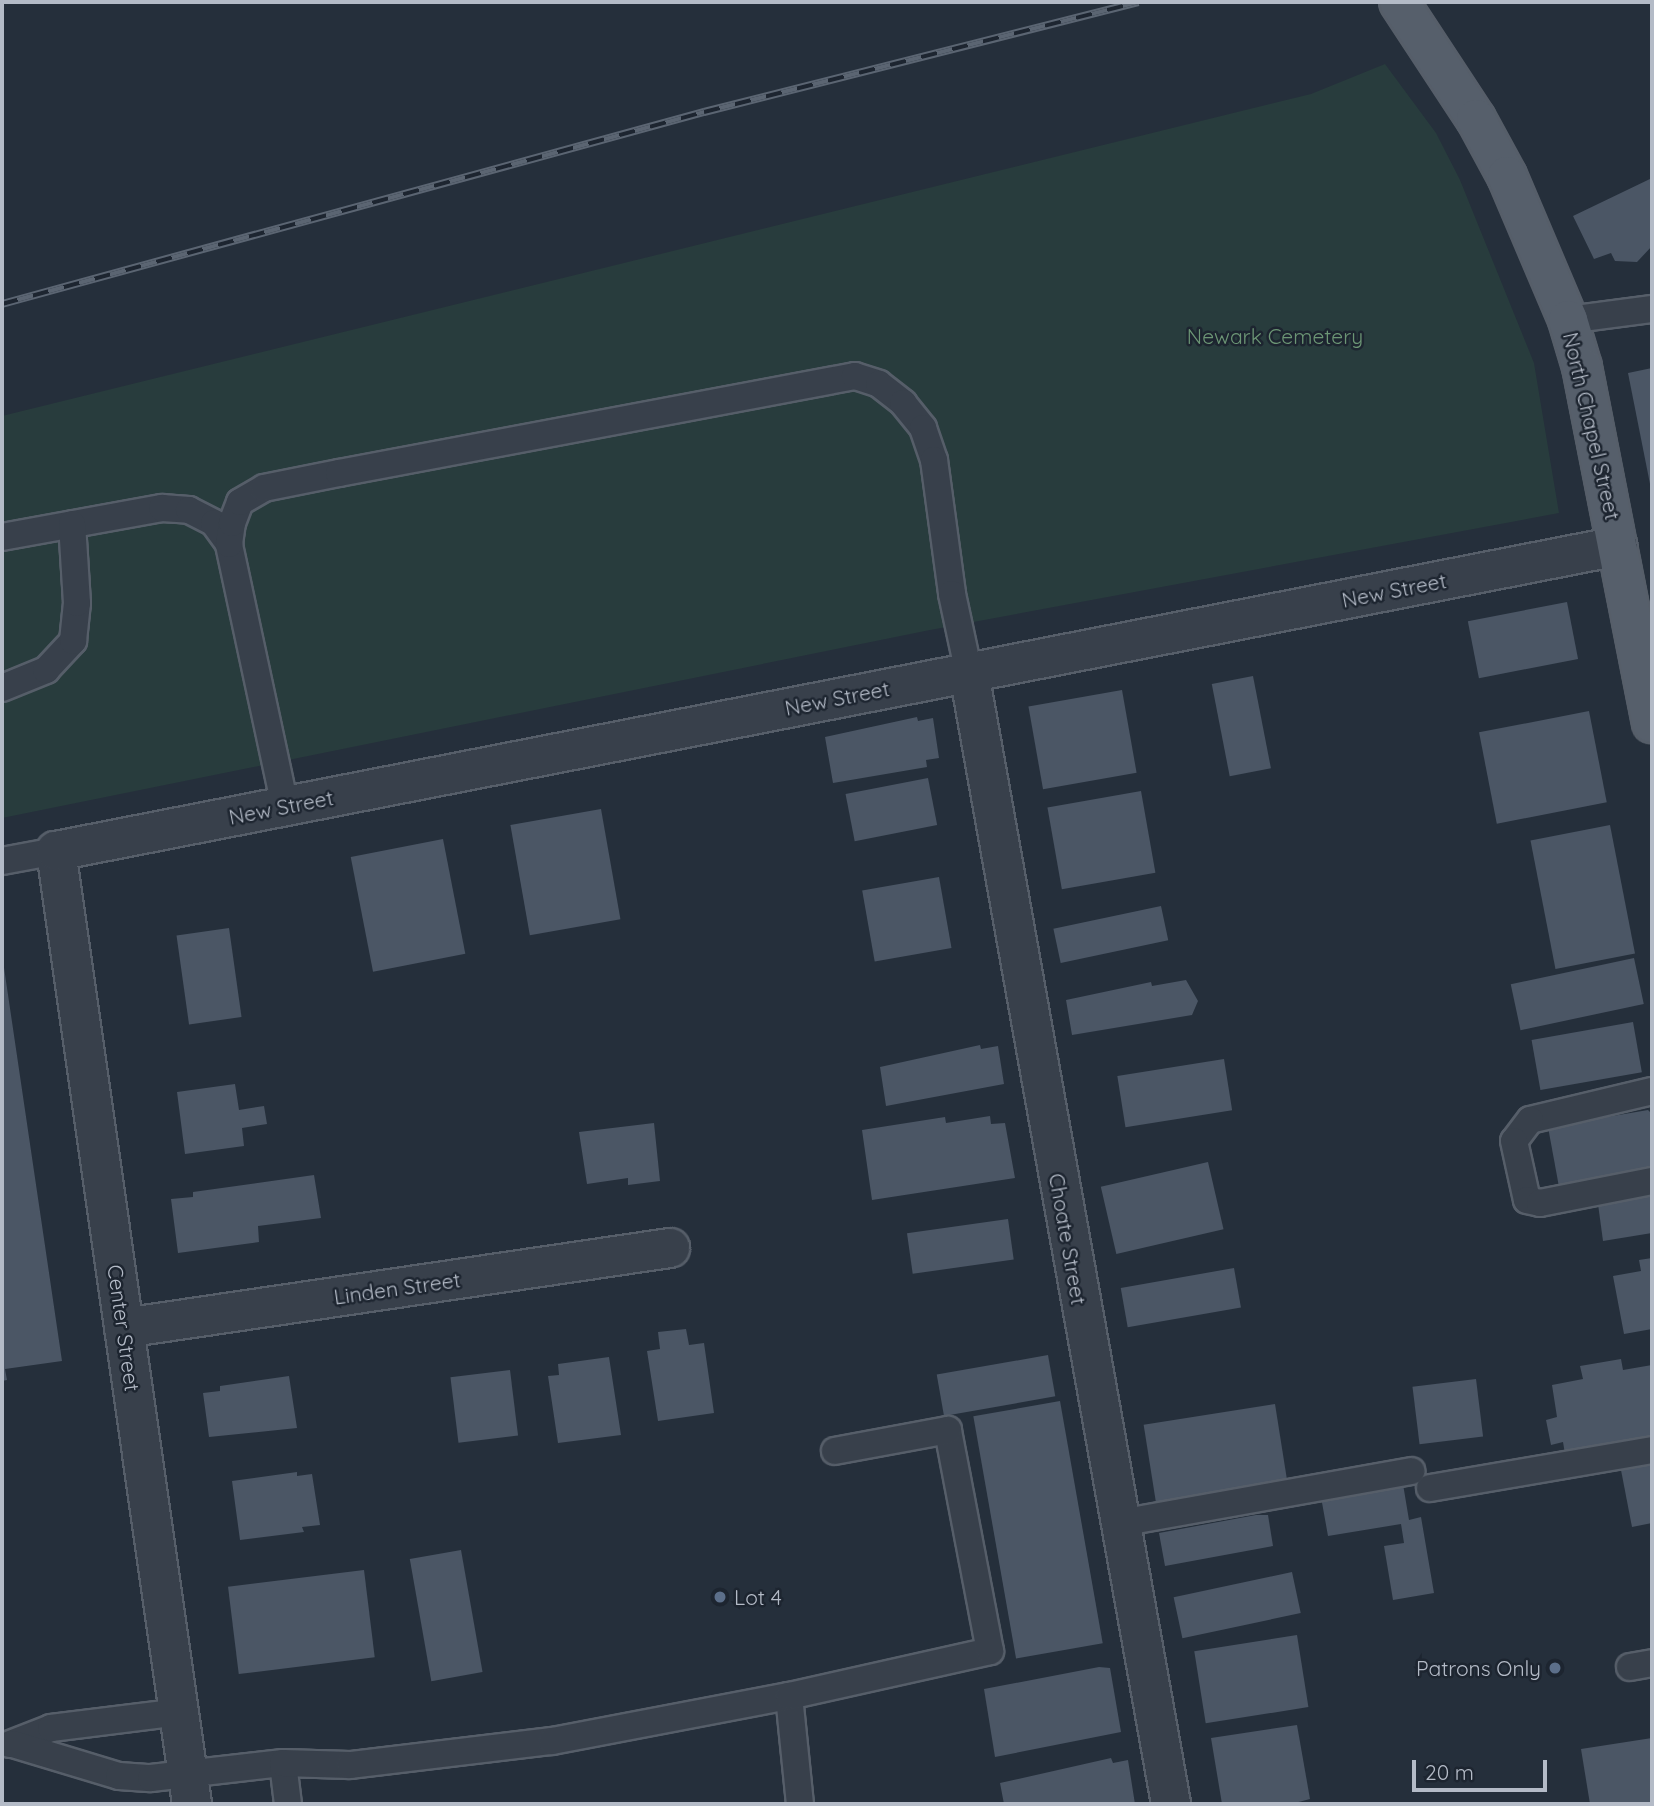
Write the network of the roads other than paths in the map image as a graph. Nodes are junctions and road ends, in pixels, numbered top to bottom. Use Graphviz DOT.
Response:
graph roads {
  1 [pos="1399,2"];
  2 [pos="1652,309"];
  3 [pos="1568,320"];
  4 [pos="72,524"];
  5 [pos="2,537"];
  6 [pos="229,544"];
  7 [pos="1618,546"];
  8 [pos="969,673"];
  9 [pos="2,688"];
  10 [pos="1652,723"];
  11 [pos="285,806"];
  12 [pos="57,851"];
  13 [pos="2,861"];
  14 [pos="1652,1091"];
  15 [pos="1652,1181"];
  16 [pos="670,1248"];
  17 [pos="124,1328"];
  18 [pos="1652,1450"];
  19 [pos="835,1451"];
  20 [pos="1119,1523"];
  21 [pos="789,1696"];
  22 [pos="179,1712"];
  23 [pos="8,1744"];
  24 [pos="283,1763"];
  25 [pos="190,1789"];
  26 [pos="282,1803"];
  27 [pos="800,1804"];
  28 [pos="1171,1804"];
  1 -- 3 [label="main road, North Chapel Street"];
  2 -- 3 [label="lane"];
  3 -- 7 [label="main road, North Chapel Street"];
  4 -- 5 [label="lane"];
  4 -- 6 [label="lane"];
  4 -- 9 [label="lane"];
  6 -- 8 [label="lane"];
  6 -- 11 [label="lane"];
  7 -- 8 [label="street, New Street"];
  7 -- 10 [label="main road, North Chapel Street"];
  8 -- 11 [label="street, New Street"];
  8 -- 20 [label="street, Choate Street"];
  11 -- 12 [label="street, New Street"];
  12 -- 13 [label="lane"];
  12 -- 17 [label="street, Center Street"];
  14 -- 15 [label="lane"];
  16 -- 17 [label="street, Linden Street"];
  17 -- 22 [label="street, Center Street"];
  18 -- 20 [label="lane"];
  19 -- 21 [label="lane"];
  20 -- 28 [label="street, Choate Street"];
  21 -- 24 [label="lane"];
  21 -- 27 [label="lane"];
  22 -- 23 [label="lane"];
  22 -- 25 [label="street, Center Street"];
  23 -- 25 [label="lane"];
  24 -- 25 [label="lane"];
  24 -- 26 [label="lane"];
}
